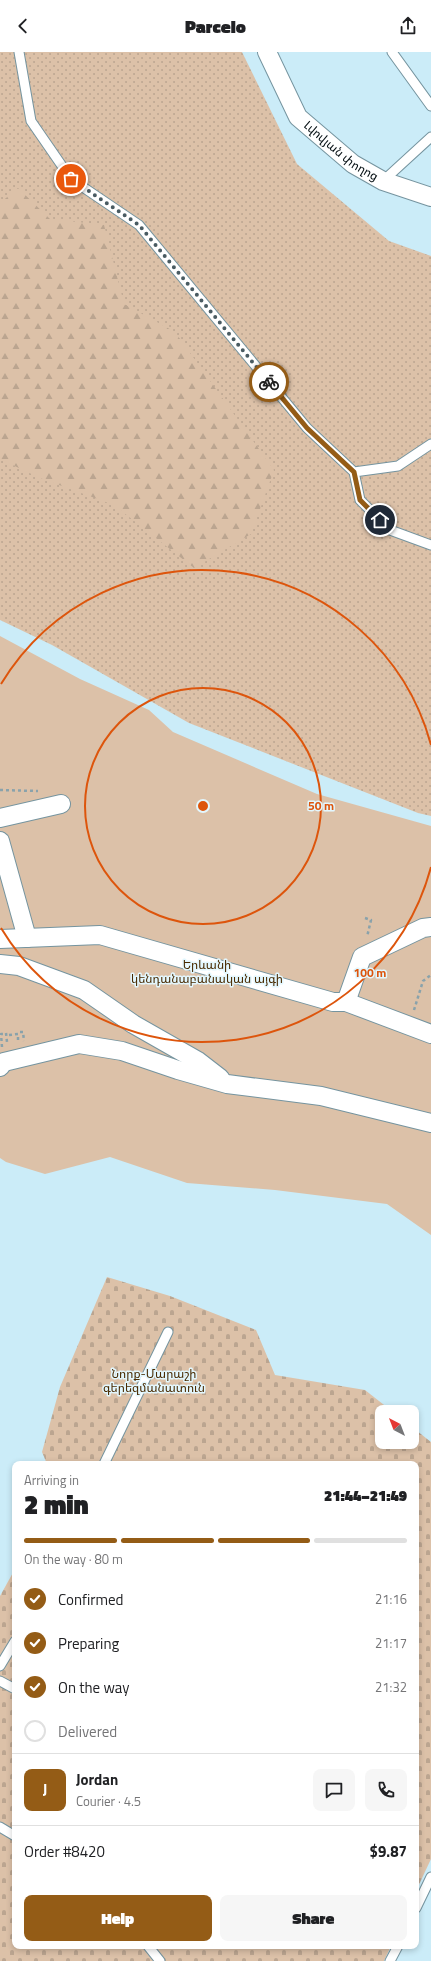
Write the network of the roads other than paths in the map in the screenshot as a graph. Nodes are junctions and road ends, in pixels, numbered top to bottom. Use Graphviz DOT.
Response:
graph roads {
  1 [pos="19,52"];
  2 [pos="267,52"];
  3 [pos="392,52"];
  4 [pos="431,106"];
  5 [pos="431,137"];
  6 [pos="383,181"];
  7 [pos="431,197"];
  8 [pos="431,444"];
  9 [pos="354,472"];
  10 [pos="431,545"];
  11 [pos="61,804"];
  12 [pos="0,818"];
  13 [pos="0,840"];
  14 [pos="431,927"];
  15 [pos="0,938"];
  16 [pos="27,938"];
  17 [pos="0,964"];
  18 [pos="346,1002"];
  19 [pos="431,1034"];
  20 [pos="0,1067"];
  21 [pos="227,1084"];
  22 [pos="431,1123"];
  23 [pos="168,1332"];
  24 [pos="105,1461"];
  25 [pos="12,1646"];
  26 [pos="0,1666"];
  27 [pos="0,1681"];
  28 [pos="12,1687"];
  29 [pos="0,1827"];
  30 [pos="12,1834"];
  31 [pos="431,1878"];
  32 [pos="419,1902"];
  33 [pos="150,1949"];
  34 [pos="396,1949"];
  35 [pos="160,1961"];
  36 [pos="390,1961"];
  1 -- 9 [label="lane"];
  2 -- 6 [label="street, Լվովյան փողոց"];
  3 -- 4 [label="lane"];
  5 -- 6 [label="lane"];
  6 -- 7 [label="street, Լվովյան փողոց"];
  8 -- 9 [label="lane"];
  9 -- 10 [label="lane"];
  11 -- 12 [label="street"];
  13 -- 16 [label="street"];
  14 -- 18 [label="street"];
  15 -- 16 [label="street"];
  16 -- 18 [label="street"];
  17 -- 21 [label="street"];
  18 -- 19 [label="street"];
  20 -- 21 [label="street"];
  21 -- 22 [label="street"];
  23 -- 24 [label="lane"];
  25 -- 26 [label="lane"];
  27 -- 28 [label="lane"];
  29 -- 30 [label="lane"];
  31 -- 32 [label="lane"];
  33 -- 35 [label="lane"];
  34 -- 36 [label="lane"];
}
